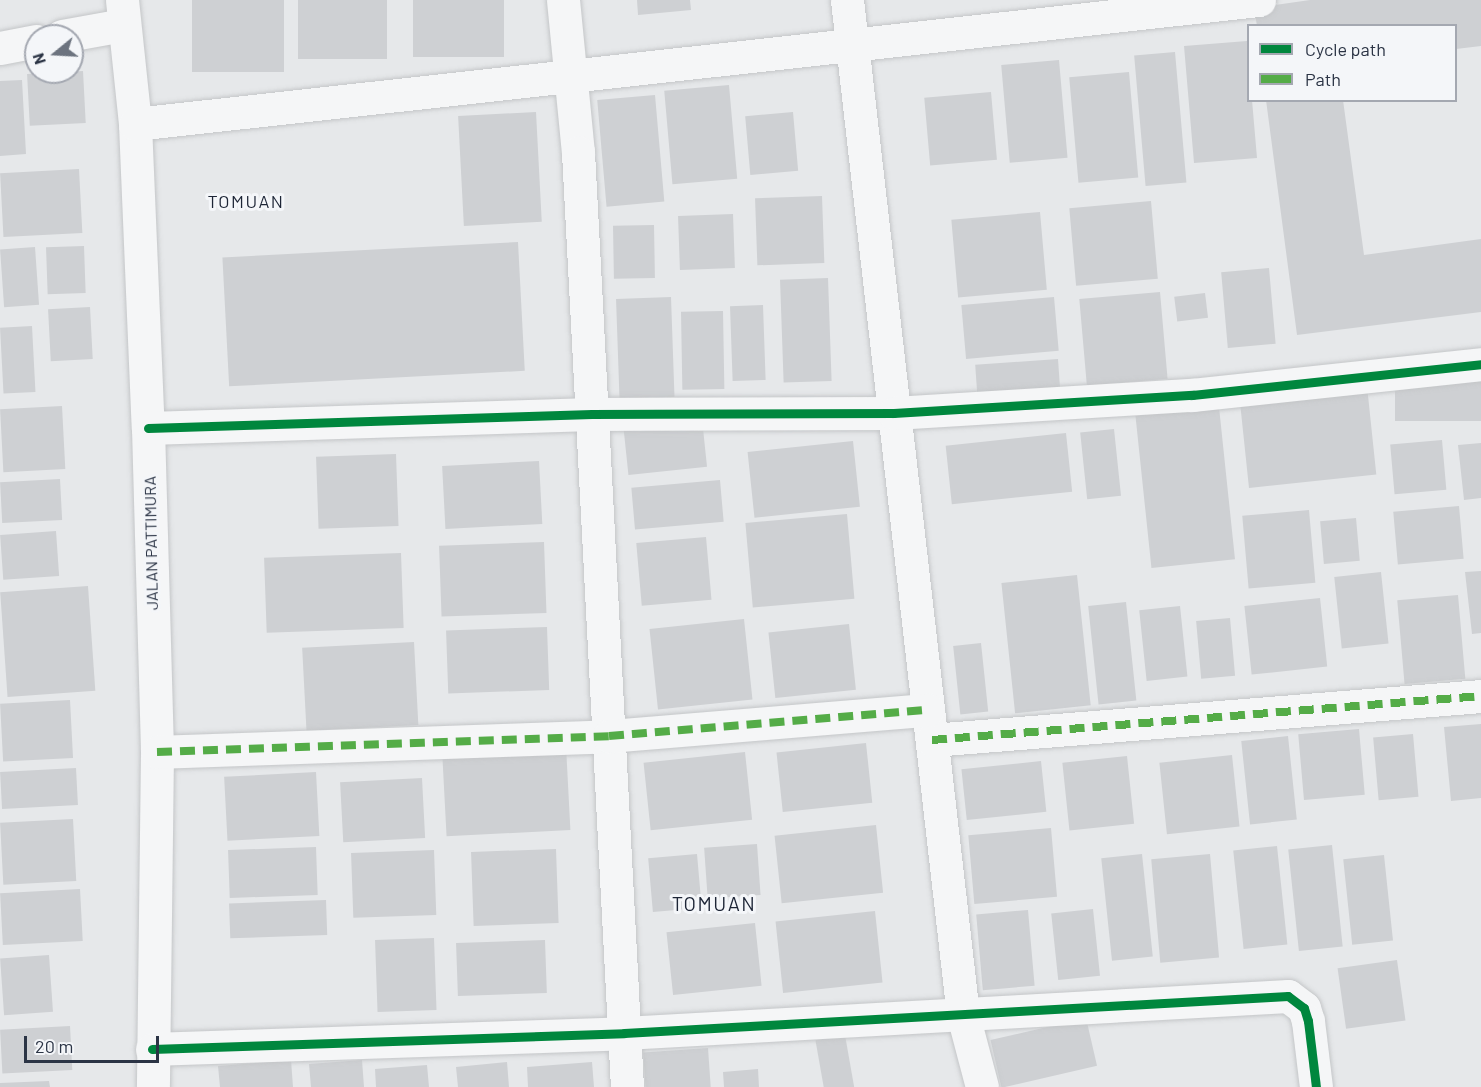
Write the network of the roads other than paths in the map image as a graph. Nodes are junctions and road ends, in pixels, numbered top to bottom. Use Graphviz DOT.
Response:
graph roads {
  1 [pos="563,0"];
  2 [pos="847,0"];
  3 [pos="1239,1"];
  4 [pos="122,12"];
  5 [pos="84,27"];
  6 [pos="24,43"];
  7 [pos="852,44"];
  8 [pos="0,48"];
  9 [pos="571,78"];
  10 [pos="135,124"];
  11 [pos="1481,364"];
  12 [pos="894,413"];
  13 [pos="592,414"];
  14 [pos="148,428"];
  15 [pos="1481,696"];
  16 [pos="930,725"];
  17 [pos="609,736"];
  18 [pos="157,752"];
  19 [pos="963,1015"];
  20 [pos="624,1033"];
  21 [pos="152,1049"];
  22 [pos="153,1087"];
  23 [pos="627,1087"];
  24 [pos="982,1087"];
  25 [pos="1316,1087"];
  1 -- 9 [label="street"];
  2 -- 7 [label="street"];
  3 -- 7 [label="street"];
  4 -- 5 [label="street"];
  4 -- 10 [label="street, JALAN PATTIMURA"];
  6 -- 8 [label="street"];
  7 -- 9 [label="street"];
  7 -- 12 [label="street"];
  9 -- 10 [label="street"];
  9 -- 13 [label="street"];
  10 -- 14 [label="street, JALAN PATTIMURA"];
  11 -- 12 [label="street"];
  12 -- 13 [label="street"];
  12 -- 16 [label="street"];
  13 -- 14 [label="street"];
  13 -- 17 [label="street"];
  14 -- 18 [label="street, JALAN PATTIMURA"];
  15 -- 16 [label="street"];
  16 -- 17 [label="street"];
  16 -- 19 [label="street"];
  17 -- 18 [label="street"];
  17 -- 20 [label="street"];
  18 -- 21 [label="street, JALAN PATTIMURA"];
  19 -- 20 [label="street"];
  19 -- 24 [label="street"];
  19 -- 25 [label="street"];
  20 -- 21 [label="street"];
  20 -- 23 [label="street"];
  21 -- 22 [label="street, JALAN PATTIMURA"];
}
